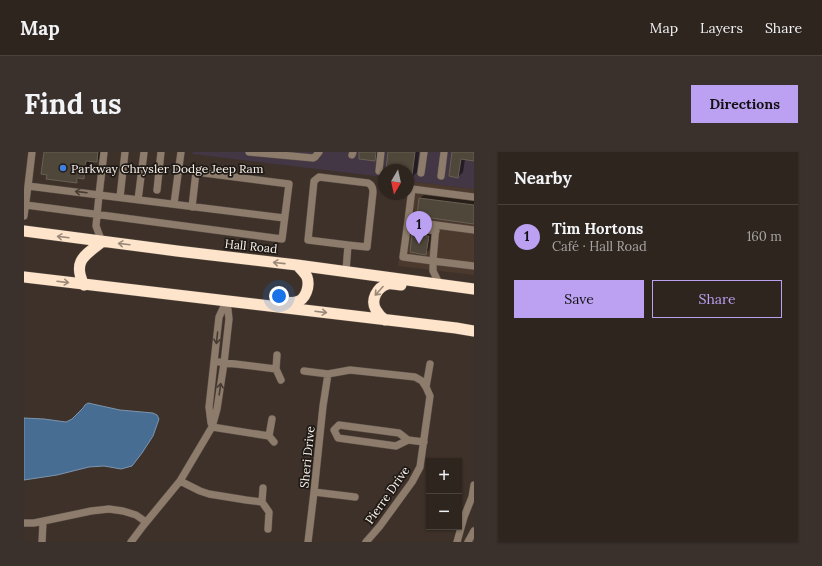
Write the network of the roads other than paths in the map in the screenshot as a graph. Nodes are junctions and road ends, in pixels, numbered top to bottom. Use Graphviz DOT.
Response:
graph roads {
  1 [pos="32,152"];
  2 [pos="104,152"];
  3 [pos="125,152"];
  4 [pos="144,152"];
  5 [pos="161,152"];
  6 [pos="181,152"];
  7 [pos="249,152"];
  8 [pos="319,152"];
  9 [pos="381,152"];
  10 [pos="424,152"];
  11 [pos="444,152"];
  12 [pos="284,154"];
  13 [pos="380,164"];
  14 [pos="421,173"];
  15 [pos="442,176"];
  16 [pos="28,186"];
  17 [pos="157,190"];
  18 [pos="99,195"];
  19 [pos="120,197"];
  20 [pos="474,197"];
  21 [pos="138,200"];
  22 [pos="174,204"];
  23 [pos="26,205"];
  24 [pos="192,206"];
  25 [pos="97,214"];
  26 [pos="24,216"];
  27 [pos="284,218"];
  28 [pos="408,224"];
  29 [pos="436,228"];
  30 [pos="474,230"];
  31 [pos="24,231"];
  32 [pos="102,242"];
  33 [pos="348,245"];
  34 [pos="433,261"];
  35 [pos="297,265"];
  36 [pos="474,266"];
  37 [pos="346,271"];
  38 [pos="24,277"];
  39 [pos="439,283"];
  40 [pos="84,285"];
  41 [pos="472,288"];
  42 [pos="227,301"];
  43 [pos="385,320"];
  44 [pos="474,331"];
  45 [pos="277,355"];
  46 [pos="215,361"];
  47 [pos="224,363"];
  48 [pos="430,364"];
  49 [pos="276,369"];
  50 [pos="304,371"];
  51 [pos="328,374"];
  52 [pos="281,380"];
  53 [pos="426,387"];
  54 [pos="272,419"];
  55 [pos="212,427"];
  56 [pos="408,440"];
  57 [pos="424,442"];
  58 [pos="180,480"];
  59 [pos="474,485"];
  60 [pos="263,488"];
  61 [pos="314,492"];
  62 [pos="356,497"];
  63 [pos="262,502"];
  64 [pos="43,522"];
  65 [pos="146,522"];
  66 [pos="24,523"];
  67 [pos="462,524"];
  68 [pos="474,527"];
  69 [pos="268,529"];
  70 [pos="460,530"];
  71 [pos="474,531"];
  72 [pos="42,542"];
  73 [pos="132,542"];
  74 [pos="308,542"];
  75 [pos="366,542"];
  76 [pos="457,542"];
  77 [pos="468,542"];
  1 -- 16 [label="street"];
  2 -- 18 [label="street"];
  3 -- 19 [label="street"];
  4 -- 21 [label="street"];
  5 -- 17 [label="street"];
  6 -- 22 [label="street"];
  7 -- 12 [label="street"];
  8 -- 12 [label="street"];
  9 -- 13 [label="street"];
  10 -- 14 [label="street"];
  11 -- 15 [label="street"];
  18 -- 16 [label="street, one-way"];
  16 -- 23 [label="street"];
  18 -- 19 [label="street"];
  18 -- 25 [label="street"];
  19 -- 21 [label="street"];
  20 -- 28 [label="street"];
  21 -- 22 [label="street"];
  22 -- 24 [label="street"];
  23 -- 25 [label="street"];
  23 -- 26 [label="street"];
  24 -- 27 [label="street"];
  24 -- 27 [label="street"];
  25 -- 27 [label="street"];
  25 -- 32 [label="street"];
  28 -- 29 [label="street"];
  28 -- 34 [label="street"];
  29 -- 30 [label="street"];
  29 -- 34 [label="street"];
  32 -- 31 [label="highway, Hall Road, one-way"];
  35 -- 32 [label="highway, Hall Road, one-way"];
  32 -- 40 [label="highway"];
  33 -- 33 [label="street"];
  33 -- 37 [label="street"];
  34 -- 36 [label="street"];
  34 -- 39 [label="street"];
  35 -- 37 [label="highway, Hall Road"];
  35 -- 42 [label="highway"];
  37 -- 39 [label="highway, Hall Road"];
  38 -- 40 [label="highway, one-way"];
  39 -- 41 [label="highway, Hall Road"];
  40 -- 42 [label="highway"];
  41 -- 43 [label="highway, one-way"];
  42 -- 43 [label="highway, one-way"];
  42 -- 46 [label="street, one-way"];
  42 -- 47 [label="street"];
  43 -- 44 [label="highway"];
  45 -- 49 [label="street"];
  46 -- 47 [label="street"];
  46 -- 55 [label="street"];
  47 -- 49 [label="street"];
  55 -- 47 [label="street, one-way"];
  48 -- 53 [label="street, Pierre Drive"];
  49 -- 52 [label="street"];
  50 -- 51 [label="street"];
  51 -- 53 [label="street"];
  51 -- 61 [label="street, Sheri Drive"];
  53 -- 57 [label="street, Pierre Drive"];
  54 -- 55 [label="street"];
  55 -- 58 [label="street"];
  56 -- 56 [label="street"];
  56 -- 57 [label="street"];
  57 -- 75 [label="street, Pierre Drive"];
  58 -- 63 [label="street"];
  58 -- 65 [label="street"];
  59 -- 67 [label="street"];
  60 -- 63 [label="street"];
  61 -- 62 [label="street"];
  61 -- 74 [label="street, Sheri Drive"];
  63 -- 69 [label="street"];
  64 -- 65 [label="street"];
  64 -- 66 [label="street"];
  64 -- 72 [label="street"];
  65 -- 73 [label="street"];
  67 -- 68 [label="street"];
  70 -- 76 [label="street"];
  71 -- 77 [label="street"];
}
